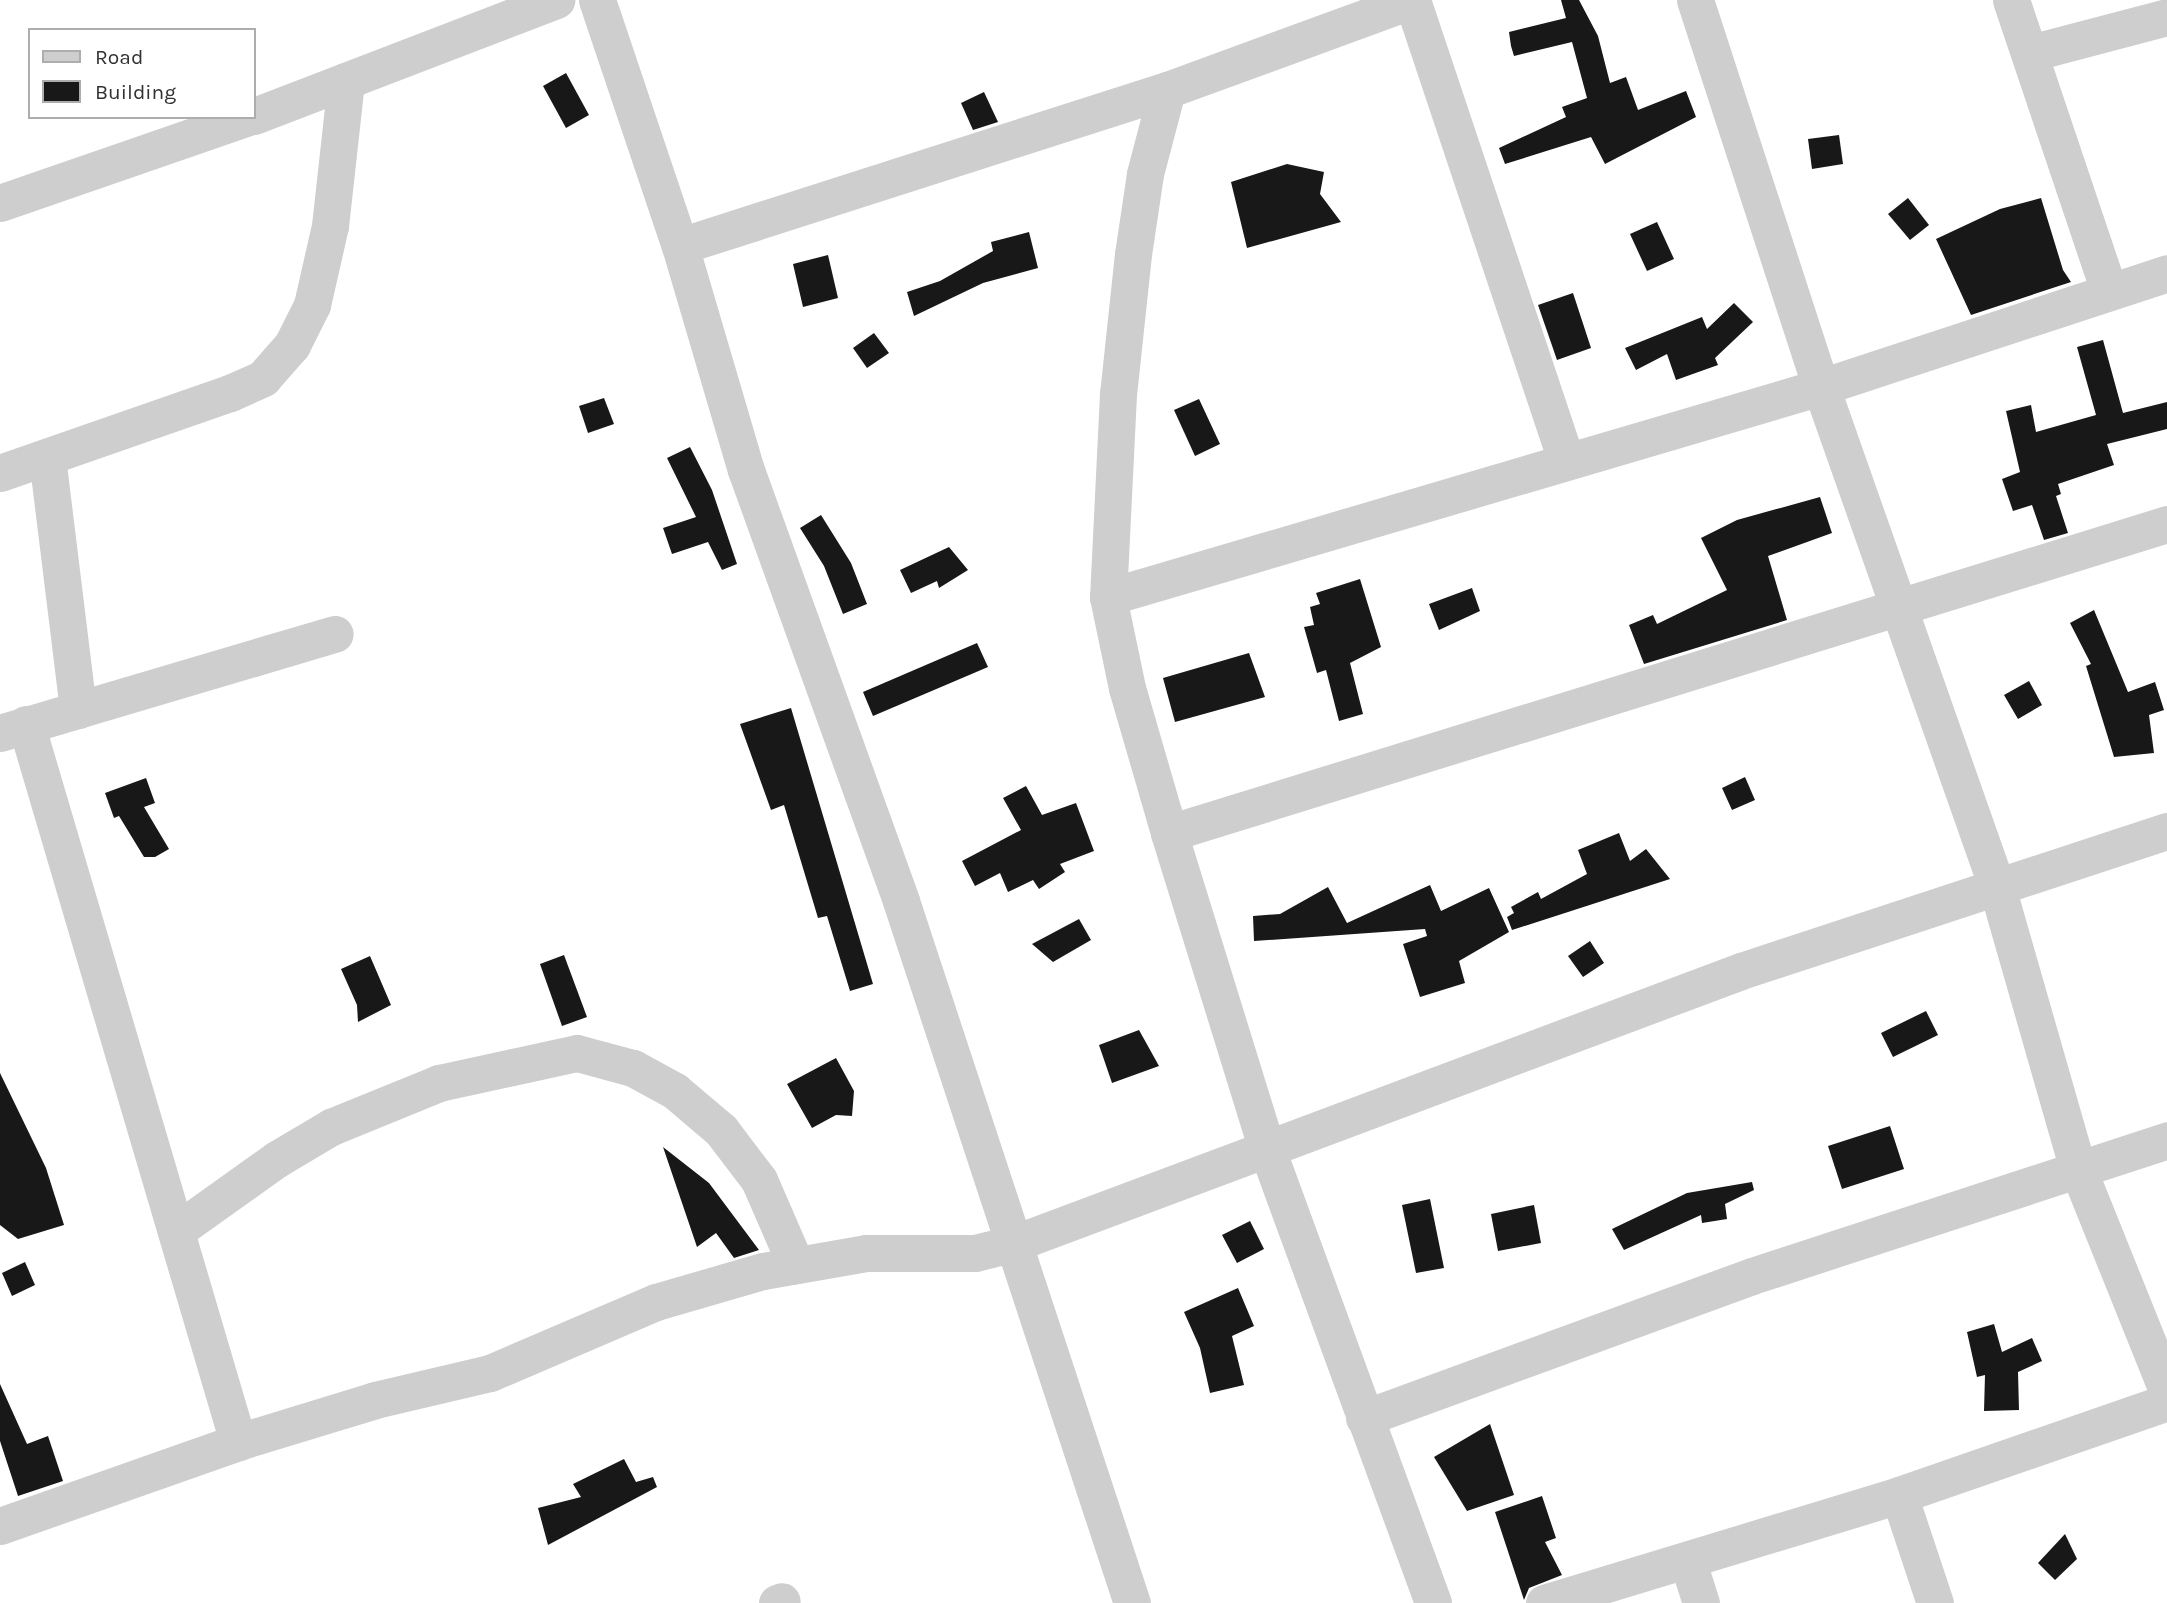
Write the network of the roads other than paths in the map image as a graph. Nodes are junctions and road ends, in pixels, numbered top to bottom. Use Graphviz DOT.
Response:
graph roads {
  1 [pos="556,0"];
  2 [pos="597,0"];
  3 [pos="1413,0"];
  4 [pos="1695,0"];
  5 [pos="2011,0"];
  6 [pos="2167,17"];
  7 [pos="2030,53"];
  8 [pos="346,81"];
  9 [pos="1167,90"];
  10 [pos="256,114"];
  11 [pos="242,119"];
  12 [pos="0,203"];
  13 [pos="680,246"];
  14 [pos="2167,273"];
  15 [pos="2109,292"];
  16 [pos="1821,387"];
  17 [pos="47,457"];
  18 [pos="1566,460"];
  19 [pos="0,473"];
  20 [pos="2167,524"];
  21 [pos="1108,597"];
  22 [pos="1900,610"];
  23 [pos="335,634"];
  24 [pos="78,709"];
  25 [pos="13,729"];
  26 [pos="2167,831"];
  27 [pos="1169,833"];
  28 [pos="1997,887"];
  29 [pos="2167,1140"];
  30 [pos="1267,1149"];
  31 [pos="2078,1169"];
  32 [pos="176,1231"];
  33 [pos="1015,1243"];
  34 [pos="796,1265"];
  35 [pos="2167,1390"];
  36 [pos="2167,1402"];
  37 [pos="1364,1418"];
  38 [pos="238,1442"];
  39 [pos="1899,1495"];
  40 [pos="0,1526"];
  41 [pos="1688,1562"];
  42 [pos="1132,1603"];
  43 [pos="1433,1603"];
  44 [pos="1544,1603"];
  45 [pos="1701,1603"];
  46 [pos="1934,1603"];
  1 -- 8 [label="street"];
  2 -- 13 [label="street"];
  3 -- 9 [label="street"];
  3 -- 18 [label="street"];
  4 -- 16 [label="street"];
  5 -- 7 [label="street"];
  6 -- 7 [label="street"];
  7 -- 15 [label="street"];
  8 -- 10 [label="street"];
  8 -- 17 [label="street"];
  9 -- 13 [label="street"];
  9 -- 21 [label="street"];
  11 -- 12 [label="street"];
  13 -- 33 [label="street"];
  14 -- 15 [label="street"];
  15 -- 16 [label="street"];
  16 -- 18 [label="street"];
  16 -- 22 [label="street"];
  17 -- 19 [label="street"];
  17 -- 24 [label="street"];
  18 -- 21 [label="street"];
  20 -- 22 [label="street"];
  21 -- 27 [label="street"];
  22 -- 27 [label="street"];
  22 -- 28 [label="street"];
  23 -- 24 [label="street"];
  24 -- 25 [label="street"];
  25 -- 32 [label="street"];
  26 -- 28 [label="street"];
  27 -- 30 [label="street"];
  28 -- 30 [label="street"];
  28 -- 31 [label="street"];
  29 -- 31 [label="street"];
  30 -- 33 [label="street"];
  30 -- 37 [label="street"];
  31 -- 35 [label="street"];
  31 -- 37 [label="street"];
  32 -- 34 [label="street"];
  32 -- 38 [label="street"];
  33 -- 34 [label="street"];
  33 -- 42 [label="street"];
  34 -- 38 [label="street"];
  36 -- 39 [label="street"];
  37 -- 43 [label="street"];
  38 -- 40 [label="street"];
  39 -- 41 [label="street"];
  39 -- 46 [label="street"];
  41 -- 44 [label="street"];
  41 -- 45 [label="street"];
}
